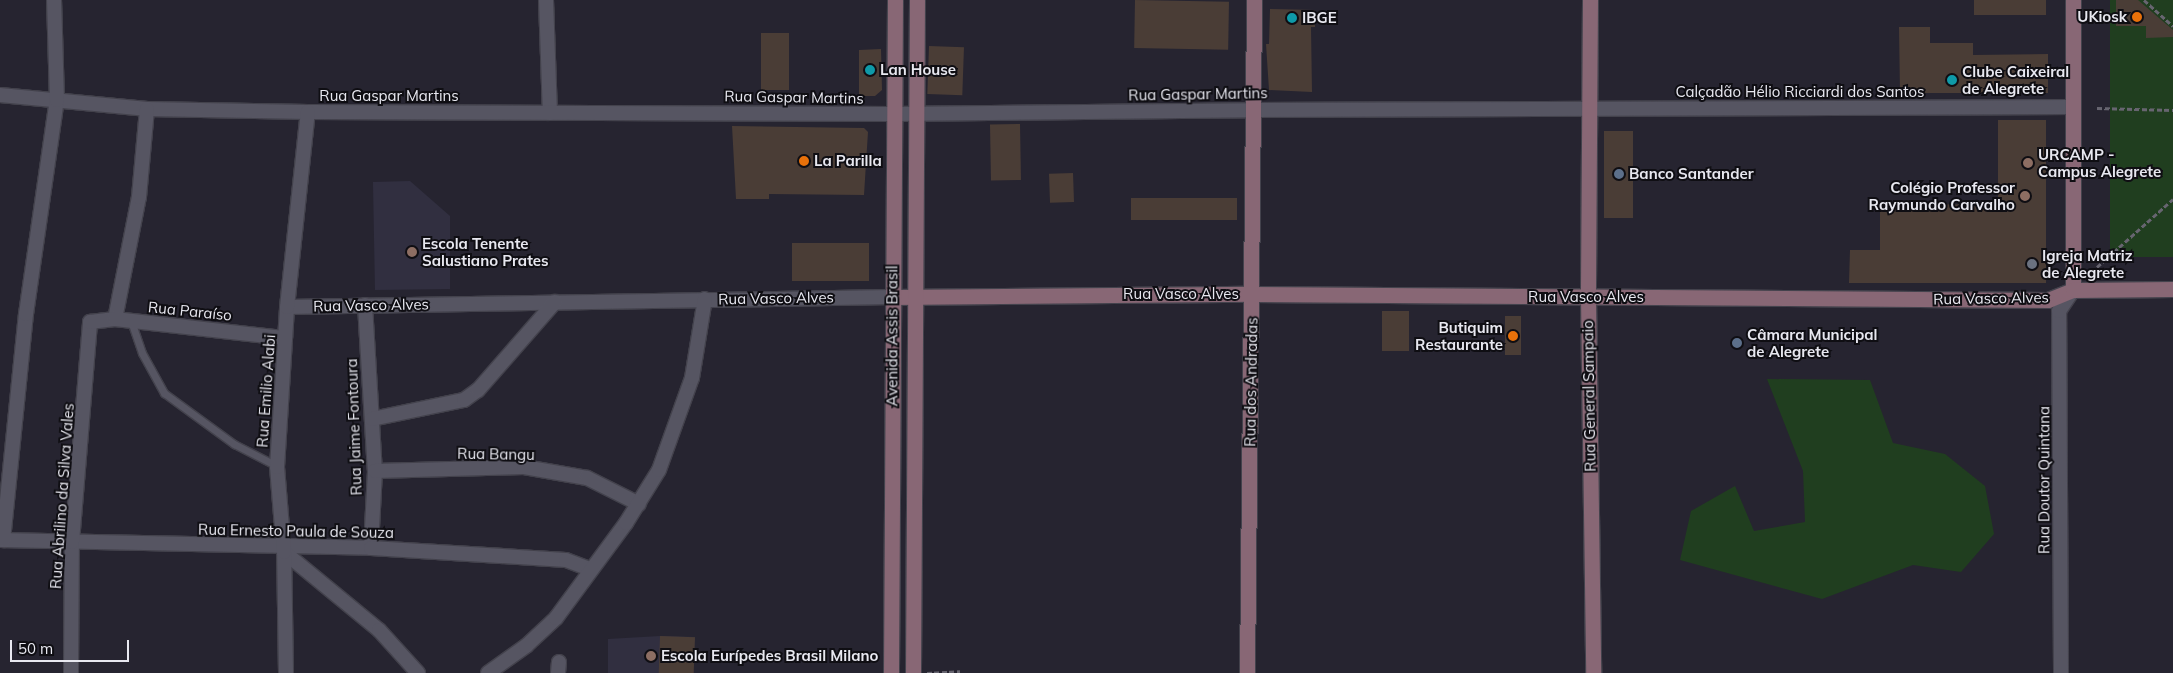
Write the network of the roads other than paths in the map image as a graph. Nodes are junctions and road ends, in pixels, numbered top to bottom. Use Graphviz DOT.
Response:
graph roads {
  1 [pos="54,0"];
  2 [pos="546,0"];
  3 [pos="895,0"];
  4 [pos="917,0"];
  5 [pos="1254,0"];
  6 [pos="1590,0"];
  7 [pos="2073,0"];
  8 [pos="0,95"];
  9 [pos="56,100"];
  10 [pos="2072,107"];
  11 [pos="147,109"];
  12 [pos="1253,110"];
  13 [pos="1588,110"];
  14 [pos="308,112"];
  15 [pos="550,113"];
  16 [pos="894,114"];
  17 [pos="916,114"];
  18 [pos="893,187"];
  19 [pos="916,187"];
  20 [pos="2173,289"];
  21 [pos="2073,290"];
  22 [pos="1252,294"];
  23 [pos="892,297"];
  24 [pos="915,297"];
  25 [pos="1588,297"];
  26 [pos="705,299"];
  27 [pos="555,302"];
  28 [pos="365,305"];
  29 [pos="287,307"];
  30 [pos="115,319"];
  31 [pos="131,321"];
  32 [pos="90,322"];
  33 [pos="285,338"];
  34 [pos="372,419"];
  35 [pos="277,466"];
  36 [pos="375,471"];
  37 [pos="639,504"];
  38 [pos="2,540"];
  39 [pos="72,542"];
  40 [pos="371,548"];
  41 [pos="284,549"];
  42 [pos="590,570"];
  43 [pos="891,570"];
  44 [pos="914,570"];
  45 [pos="71,673"];
  46 [pos="286,673"];
  47 [pos="418,673"];
  48 [pos="488,673"];
  49 [pos="891,673"];
  50 [pos="913,673"];
  51 [pos="1247,673"];
  52 [pos="1593,673"];
  53 [pos="2061,673"];
  1 -- 9 [label="street"];
  2 -- 15 [label="street"];
  3 -- 16 [label="street, Avenida Assis Brasil"];
  4 -- 17 [label="street, Avenida Assis Brasil"];
  5 -- 12 [label="street, Rua dos Andradas"];
  6 -- 13 [label="street, Rua General Sampaio"];
  7 -- 10 [label="street"];
  8 -- 9 [label="street, Rua Gaspar Martins"];
  9 -- 11 [label="street, Rua Gaspar Martins"];
  9 -- 38 [label="street"];
  10 -- 13 [label="street, Calçadão Hélio Ricciardi dos Santos"];
  10 -- 21 [label="street"];
  11 -- 14 [label="street, Rua Gaspar Martins"];
  11 -- 30 [label="street"];
  12 -- 13 [label="street, Rua Gaspar Martins"];
  12 -- 17 [label="street, Rua Gaspar Martins"];
  12 -- 22 [label="street, Rua dos Andradas"];
  13 -- 25 [label="street, Rua General Sampaio"];
  14 -- 15 [label="street, Rua Gaspar Martins"];
  14 -- 29 [label="street, Rua Emilio Alabi"];
  15 -- 16 [label="street, Rua Gaspar Martins"];
  16 -- 17 [label="street, Rua Gaspar Martins"];
  16 -- 18 [label="street, Avenida Assis Brasil"];
  17 -- 19 [label="street, Avenida Assis Brasil"];
  18 -- 19 [label="street"];
  18 -- 23 [label="street, Avenida Assis Brasil"];
  19 -- 24 [label="street, Avenida Assis Brasil"];
  20 -- 21 [label="street"];
  21 -- 25 [label="street, Rua Vasco Alves"];
  21 -- 53 [label="street, Rua Doutor Quintana"];
  22 -- 24 [label="street, Rua Vasco Alves"];
  22 -- 25 [label="street, Rua Vasco Alves"];
  22 -- 51 [label="street, Rua dos Andradas"];
  23 -- 24 [label="street, Rua Vasco Alves"];
  23 -- 26 [label="street, Rua Vasco Alves"];
  23 -- 43 [label="street, Avenida Assis Brasil"];
  24 -- 44 [label="street, Avenida Assis Brasil"];
  25 -- 52 [label="street, Rua General Sampaio"];
  26 -- 27 [label="street, Rua Vasco Alves"];
  26 -- 37 [label="street"];
  27 -- 28 [label="street, Rua Vasco Alves"];
  27 -- 34 [label="street"];
  28 -- 29 [label="street, Rua Vasco Alves"];
  28 -- 34 [label="street, Rua Jaime Fontoura"];
  29 -- 33 [label="street, Rua Emilio Alabi"];
  30 -- 31 [label="street, Rua Paraíso"];
  30 -- 32 [label="street, Rua Paraíso"];
  31 -- 33 [label="street, Rua Paraíso"];
  31 -- 35 [label="lane"];
  32 -- 39 [label="street, Rua Abrilino da Silva Vales"];
  33 -- 35 [label="street, Rua Emilio Alabi"];
  34 -- 36 [label="street, Rua Jaime Fontoura"];
  35 -- 41 [label="street, Rua Emilio Alabi"];
  36 -- 37 [label="street, Rua Bangu"];
  36 -- 40 [label="street, Rua Jaime Fontoura"];
  37 -- 42 [label="street"];
  38 -- 39 [label="street, Rua Ernesto Paula de Souza"];
  39 -- 41 [label="street, Rua Ernesto Paula de Souza"];
  39 -- 45 [label="street, Rua Abrilino da Silva Vales"];
  40 -- 41 [label="street, Rua Ernesto Paula de Souza"];
  40 -- 42 [label="street, Rua Ernesto Paula de Souza"];
  41 -- 46 [label="street, Rua Emilio Alabi"];
  41 -- 47 [label="street"];
  42 -- 48 [label="street"];
  43 -- 44 [label="street"];
  43 -- 49 [label="street, Avenida Assis Brasil"];
  44 -- 50 [label="street, Avenida Assis Brasil"];
}
